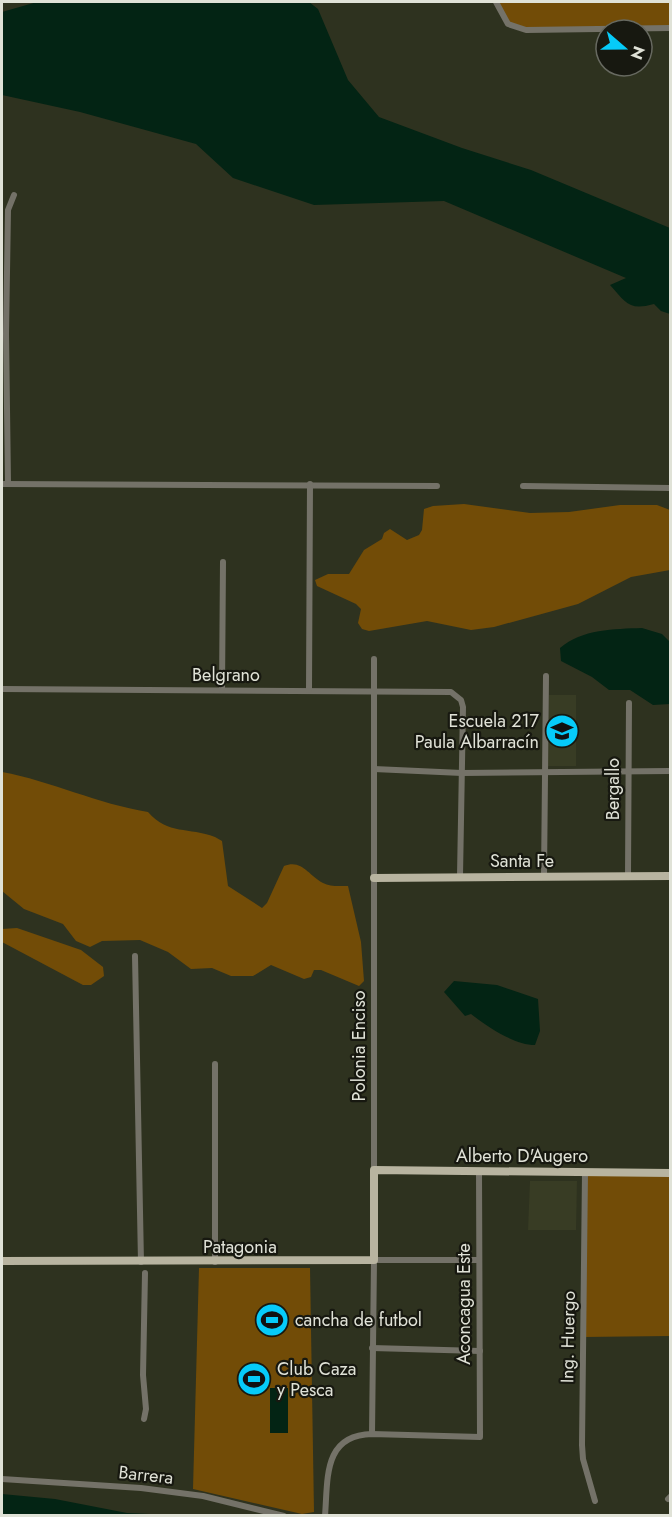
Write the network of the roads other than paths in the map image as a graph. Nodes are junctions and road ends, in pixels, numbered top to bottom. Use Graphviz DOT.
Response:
graph roads {
  1 [pos="496,2"];
  2 [pos="670,28"];
  3 [pos="14,195"];
  4 [pos="5,484"];
  5 [pos="310,484"];
  6 [pos="437,486"];
  7 [pos="524,486"];
  8 [pos="670,488"];
  9 [pos="223,562"];
  10 [pos="374,659"];
  11 [pos="546,676"];
  12 [pos="2,689"];
  13 [pos="222,690"];
  14 [pos="309,690"];
  15 [pos="373,691"];
  16 [pos="630,703"];
  17 [pos="374,770"];
  18 [pos="670,771"];
  19 [pos="628,772"];
  20 [pos="462,773"];
  21 [pos="544,773"];
  22 [pos="628,875"];
  23 [pos="460,876"];
  24 [pos="670,876"];
  25 [pos="544,877"];
  26 [pos="374,878"];
  27 [pos="135,956"];
  28 [pos="215,1064"];
  29 [pos="374,1170"];
  30 [pos="479,1171"];
  31 [pos="585,1172"];
  32 [pos="670,1173"];
  33 [pos="374,1260"];
  34 [pos="479,1260"];
  35 [pos="2,1261"];
  36 [pos="215,1262"];
  37 [pos="144,1266"];
  38 [pos="372,1348"];
  39 [pos="480,1351"];
  40 [pos="144,1419"];
  41 [pos="372,1434"];
  42 [pos="2,1479"];
  43 [pos="595,1501"];
  44 [pos="285,1515"];
  45 [pos="326,1515"];
  1 -- 2 [label="street"];
  3 -- 4 [label="street"];
  4 -- 5 [label="street"];
  5 -- 6 [label="street"];
  5 -- 14 [label="street"];
  7 -- 8 [label="street"];
  9 -- 13 [label="street"];
  10 -- 15 [label="street, Polonia Enciso"];
  11 -- 21 [label="street"];
  12 -- 13 [label="street, Belgrano"];
  13 -- 14 [label="street, Belgrano"];
  14 -- 15 [label="street, Belgrano"];
  15 -- 17 [label="street, Polonia Enciso"];
  15 -- 20 [label="street, Belgrano"];
  16 -- 19 [label="street, Bergallo"];
  17 -- 20 [label="street"];
  17 -- 26 [label="street, Polonia Enciso"];
  18 -- 19 [label="street"];
  19 -- 21 [label="street"];
  19 -- 22 [label="street, Bergallo"];
  20 -- 21 [label="street"];
  20 -- 23 [label="street"];
  21 -- 25 [label="street"];
  22 -- 24 [label="main road, Santa Fe"];
  22 -- 25 [label="main road, Santa Fe"];
  23 -- 25 [label="main road, Santa Fe"];
  23 -- 26 [label="main road, Santa Fe"];
  26 -- 29 [label="street, Polonia Enciso"];
  27 -- 37 [label="street"];
  28 -- 36 [label="street"];
  29 -- 30 [label="main road, Alberto D'Augero"];
  29 -- 33 [label="main road, Polonia Enciso"];
  30 -- 31 [label="main road, Alberto D'Augero"];
  30 -- 34 [label="street, Aconcagua Este"];
  31 -- 32 [label="main road, Alberto D'Augero"];
  31 -- 43 [label="street, Ing. Huergo"];
  33 -- 34 [label="street, Patagonia"];
  33 -- 36 [label="main road, Patagonia"];
  33 -- 38 [label="street, Polonia Enciso"];
  34 -- 39 [label="street, Aconcagua Este"];
  35 -- 37 [label="main road, Patagonia"];
  36 -- 37 [label="main road, Patagonia"];
  37 -- 40 [label="street"];
  38 -- 39 [label="street"];
  38 -- 41 [label="street, Polonia Enciso"];
  39 -- 41 [label="street, Aconcagua Este"];
  41 -- 45 [label="street"];
  42 -- 44 [label="street, Barrera"];
}
